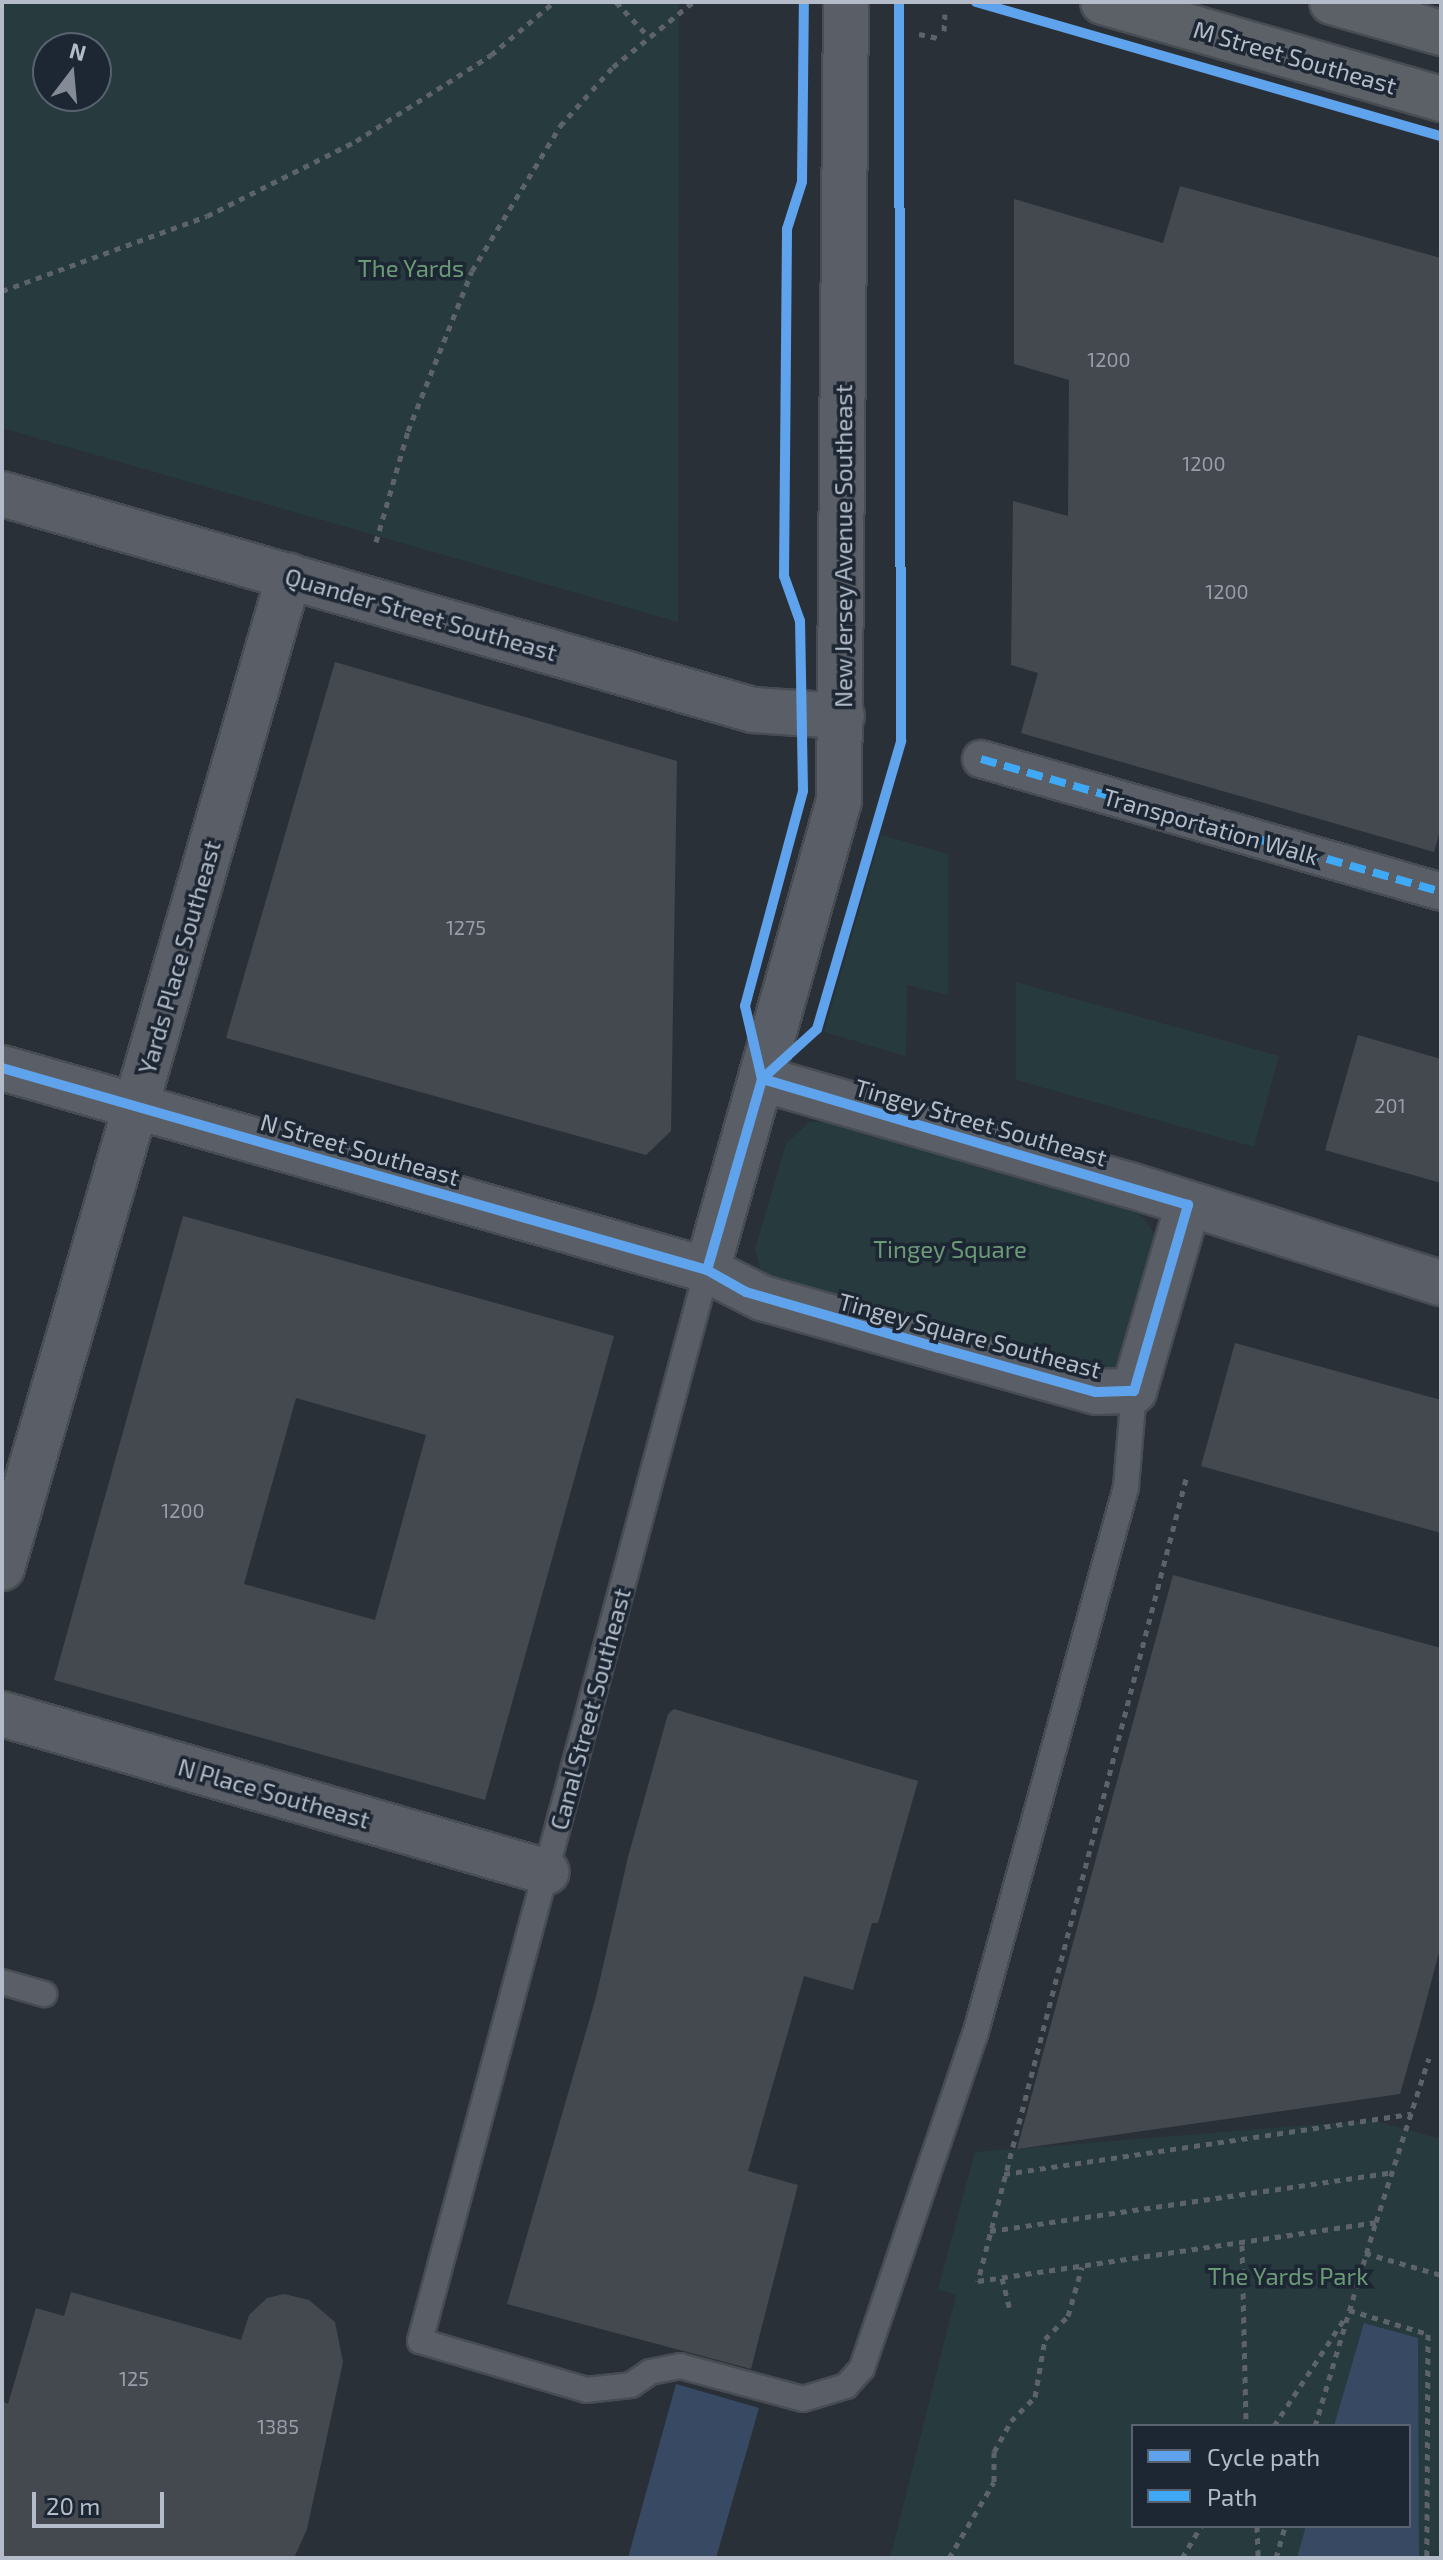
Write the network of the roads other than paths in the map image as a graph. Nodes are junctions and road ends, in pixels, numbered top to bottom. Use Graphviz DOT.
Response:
graph roads {
  1 [pos="846,2"];
  2 [pos="1103,2"];
  3 [pos="1332,2"];
  4 [pos="1441,33"];
  5 [pos="1441,99"];
  6 [pos="2,494"];
  7 [pos="289,576"];
  8 [pos="842,716"];
  9 [pos="981,759"];
  10 [pos="1441,892"];
  11 [pos="2,1068"];
  12 [pos="762,1079"];
  13 [pos="135,1106"];
  14 [pos="1188,1205"];
  15 [pos="707,1270"];
  16 [pos="1441,1283"];
  17 [pos="1134,1391"];
  18 [pos="2,1568"];
  19 [pos="2,1714"];
  20 [pos="547,1872"];
  21 [pos="2,1982"];
  22 [pos="44,1994"];
  1 -- 8 [label="street, New Jersey Avenue Southeast"];
  2 -- 5 [label="main road, M Street Southeast"];
  3 -- 4 [label="main road"];
  6 -- 7 [label="street, Quander Street Southeast"];
  7 -- 8 [label="street, Quander Street Southeast"];
  7 -- 13 [label="street, Yards Place Southeast"];
  8 -- 12 [label="street, New Jersey Avenue Southeast"];
  9 -- 10 [label="street, Transportation Walk"];
  11 -- 13 [label="street, N Street Southeast"];
  12 -- 14 [label="street, Tingey Street Southeast"];
  12 -- 15 [label="street, Canal Street Southeast"];
  13 -- 15 [label="street, N Street Southeast"];
  13 -- 18 [label="street, Yards Place Southeast"];
  14 -- 16 [label="street, Tingey Street Southeast"];
  14 -- 17 [label="street"];
  15 -- 17 [label="street, Tingey Square Southeast"];
  15 -- 20 [label="lane, Canal Street Southeast"];
  17 -- 20 [label="lane, Canal Street Southeast"];
  19 -- 20 [label="street, N Place Southeast"];
  21 -- 22 [label="lane"];
}
